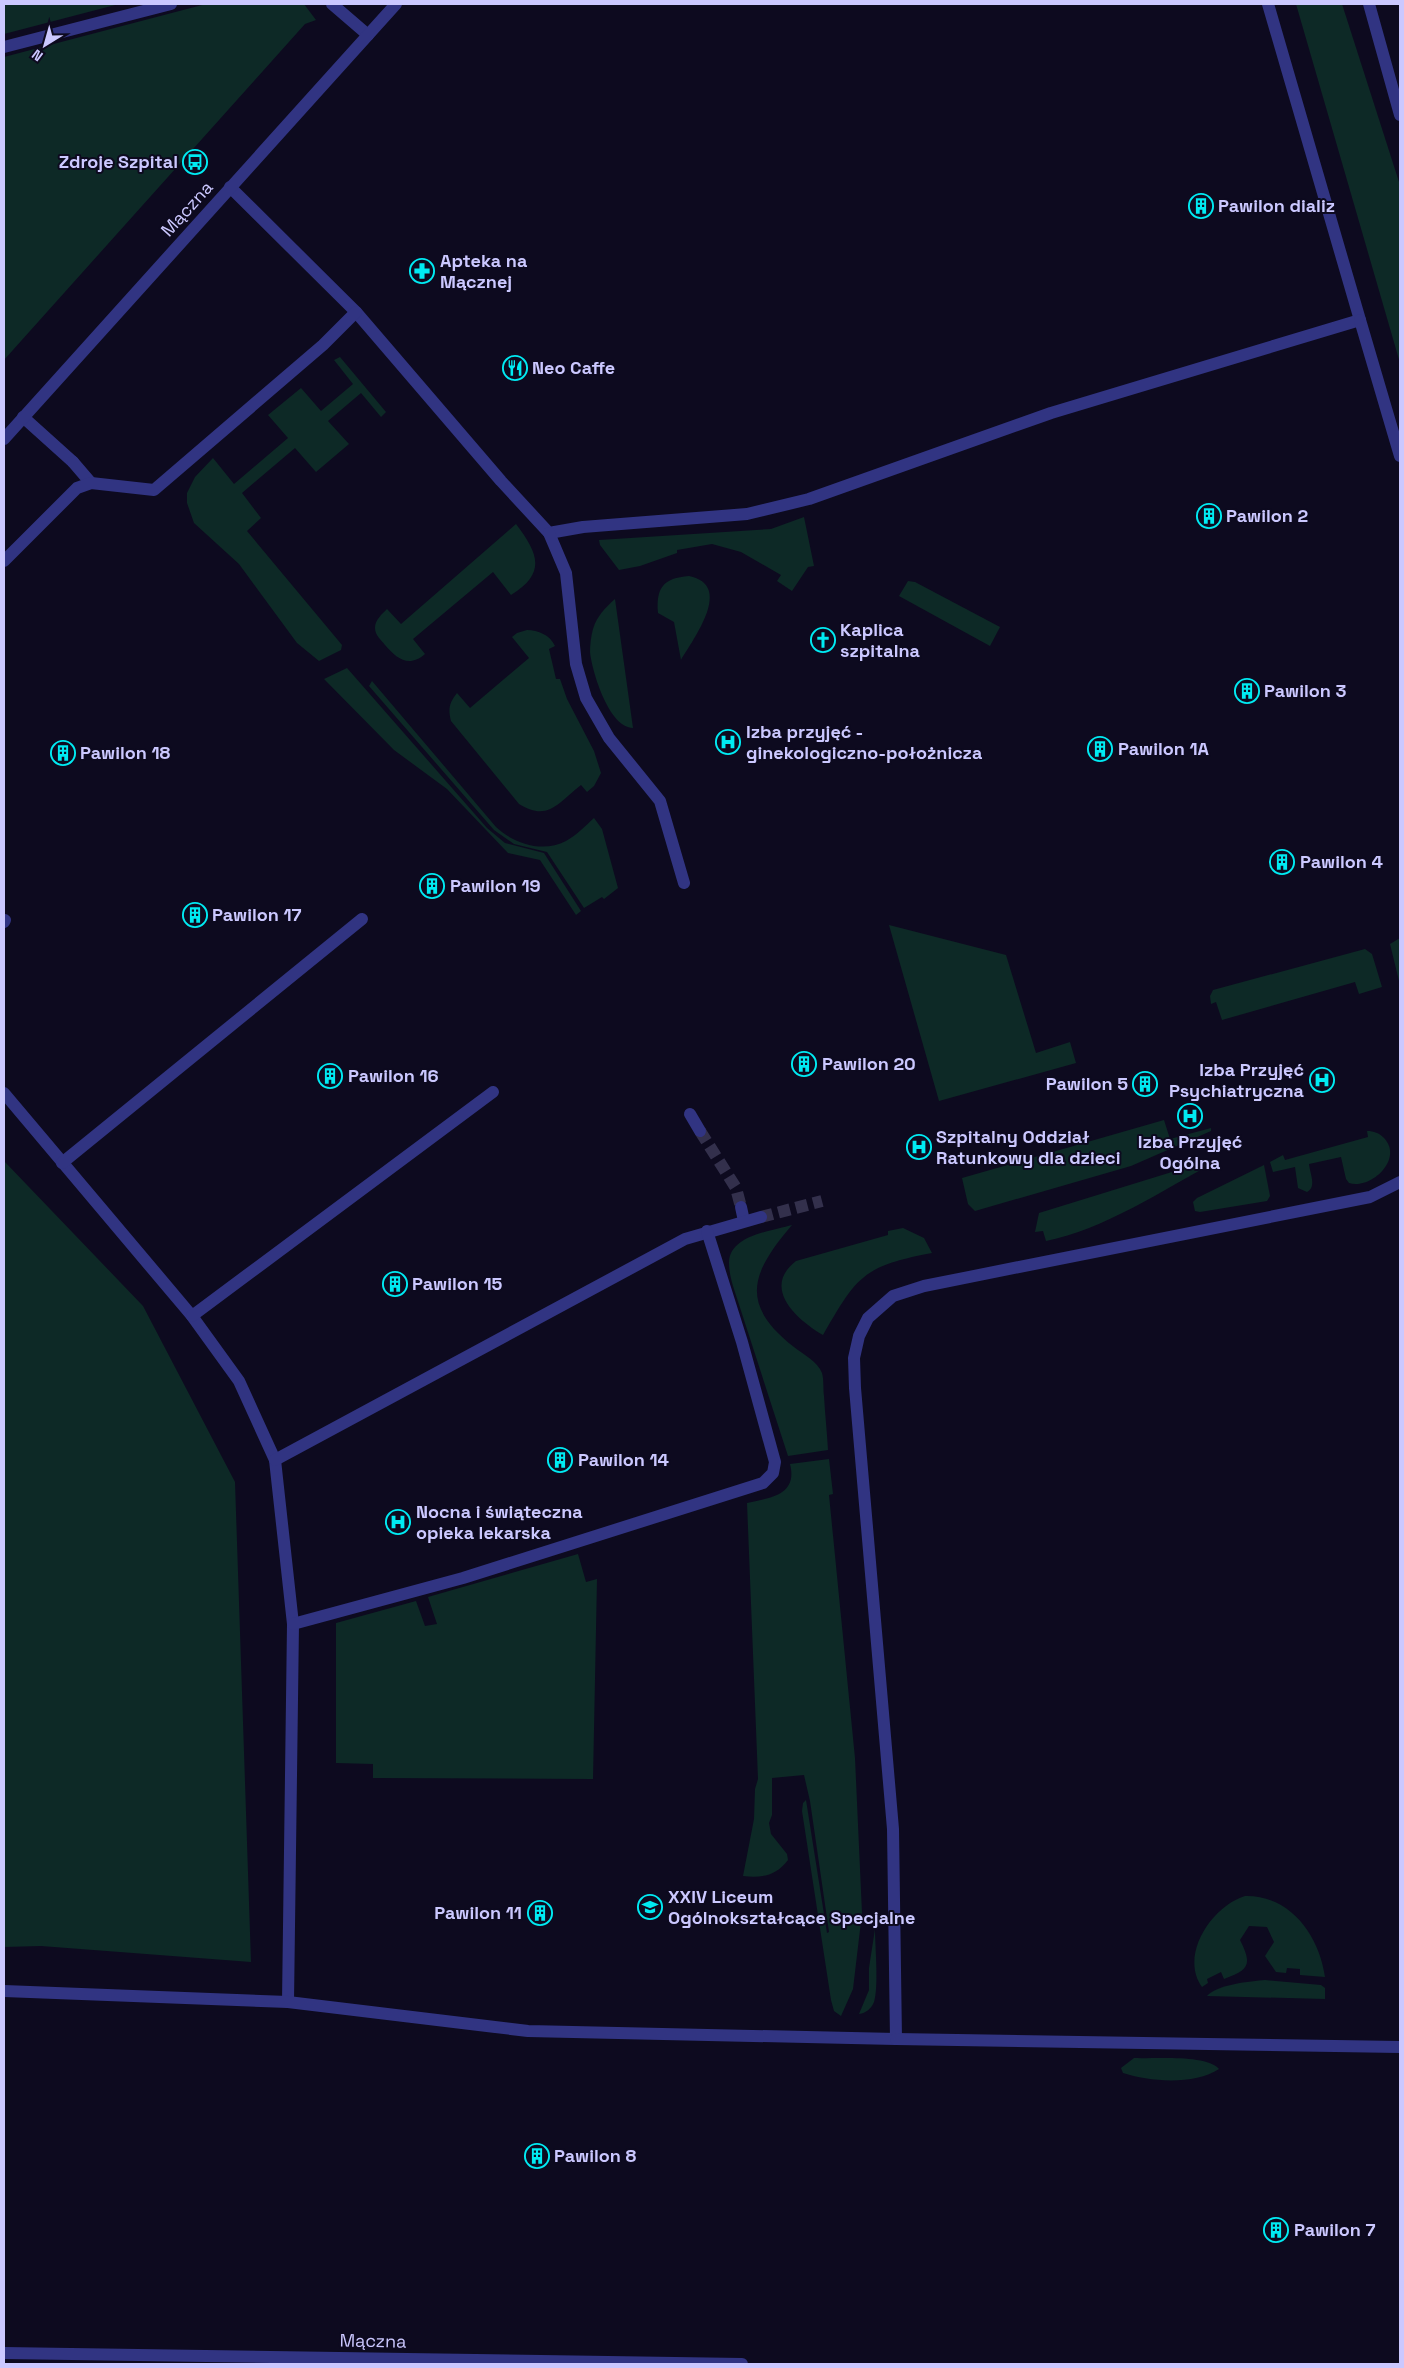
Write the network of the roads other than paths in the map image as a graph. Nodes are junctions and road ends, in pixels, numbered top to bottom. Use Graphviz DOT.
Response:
graph roads {
  1 [pos="171,4"];
  2 [pos="332,4"];
  3 [pos="396,4"];
  4 [pos="1268,4"];
  5 [pos="1369,4"];
  6 [pos="368,36"];
  7 [pos="4,47"];
  8 [pos="1400,115"];
  9 [pos="230,187"];
  10 [pos="356,312"];
  11 [pos="1360,320"];
  12 [pos="23,417"];
  13 [pos="4,439"];
  14 [pos="1400,456"];
  15 [pos="91,483"];
  16 [pos="549,533"];
  17 [pos="4,561"];
  18 [pos="684,883"];
  19 [pos="362,920"];
  20 [pos="493,1092"];
  21 [pos="4,1093"];
  22 [pos="690,1114"];
  23 [pos="700,1131"];
  24 [pos="62,1163"];
  25 [pos="1400,1182"];
  26 [pos="741,1207"];
  27 [pos="761,1217"];
  28 [pos="744,1220"];
  29 [pos="706,1231"];
  30 [pos="192,1316"];
  31 [pos="275,1460"];
  32 [pos="293,1624"];
  33 [pos="4,1991"];
  34 [pos="288,2002"];
  35 [pos="896,2039"];
  36 [pos="1400,2047"];
  37 [pos="4,2353"];
  38 [pos="742,2364"];
  1 -- 7 [label="street"];
  2 -- 6 [label="street"];
  3 -- 6 [label="street, Mączna"];
  4 -- 11 [label="street"];
  5 -- 8 [label="street"];
  6 -- 9 [label="street, Mączna"];
  9 -- 10 [label="street"];
  9 -- 12 [label="street, Mączna"];
  10 -- 15 [label="street"];
  10 -- 16 [label="street"];
  11 -- 14 [label="street"];
  11 -- 16 [label="street"];
  12 -- 13 [label="street, Mączna"];
  12 -- 15 [label="street"];
  15 -- 17 [label="street"];
  16 -- 18 [label="street"];
  19 -- 24 [label="street"];
  20 -- 30 [label="street"];
  21 -- 24 [label="street"];
  22 -- 23 [label="street"];
  24 -- 30 [label="street"];
  25 -- 35 [label="street"];
  26 -- 28 [label="street"];
  27 -- 28 [label="street"];
  28 -- 29 [label="street"];
  29 -- 31 [label="street"];
  29 -- 32 [label="street"];
  30 -- 31 [label="street"];
  31 -- 32 [label="street"];
  32 -- 34 [label="street"];
  33 -- 34 [label="street"];
  34 -- 35 [label="street"];
  35 -- 36 [label="street"];
  37 -- 38 [label="street, Mączna"];
}
